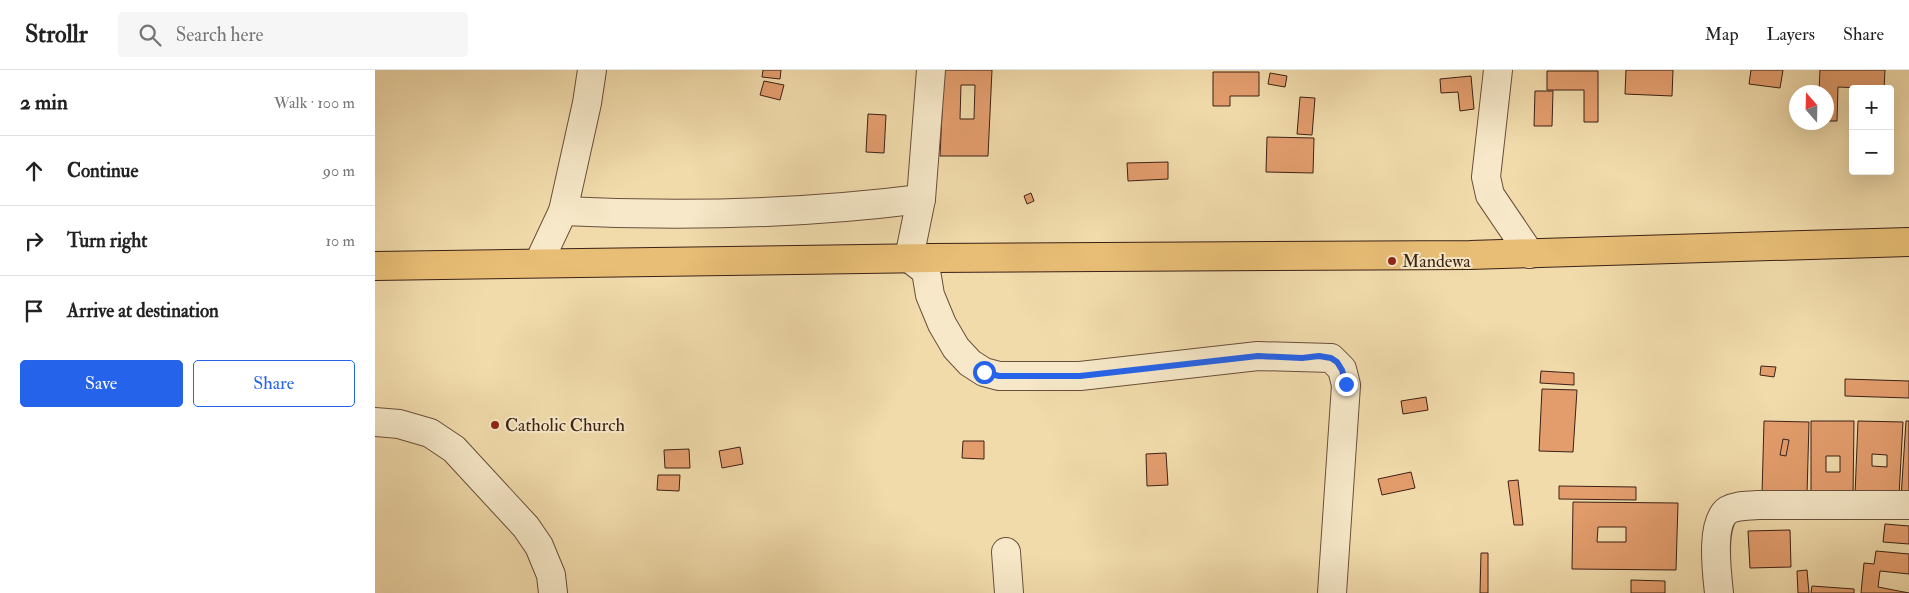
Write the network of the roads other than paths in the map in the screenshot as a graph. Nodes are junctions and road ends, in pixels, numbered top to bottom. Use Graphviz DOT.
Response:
graph roads {
  1 [pos="592,70"];
  2 [pos="931,70"];
  3 [pos="1498,70"];
  4 [pos="921,199"];
  5 [pos="563,211"];
  6 [pos="1909,242"];
  7 [pos="1530,254"];
  8 [pos="909,258"];
  9 [pos="377,262"];
  10 [pos="539,262"];
  11 [pos="375,422"];
  12 [pos="1909,505"];
  13 [pos="1007,552"];
  14 [pos="553,593"];
  15 [pos="1009,593"];
  16 [pos="1332,593"];
  17 [pos="1719,593"];
  1 -- 5 [label="street"];
  2 -- 4 [label="street"];
  3 -- 7 [label="street"];
  4 -- 5 [label="street"];
  4 -- 8 [label="street"];
  5 -- 10 [label="street"];
  6 -- 7 [label="main road"];
  7 -- 8 [label="main road"];
  8 -- 10 [label="main road"];
  8 -- 16 [label="street"];
  9 -- 10 [label="main road"];
  11 -- 14 [label="street"];
  12 -- 17 [label="street"];
  13 -- 15 [label="street"];
}
